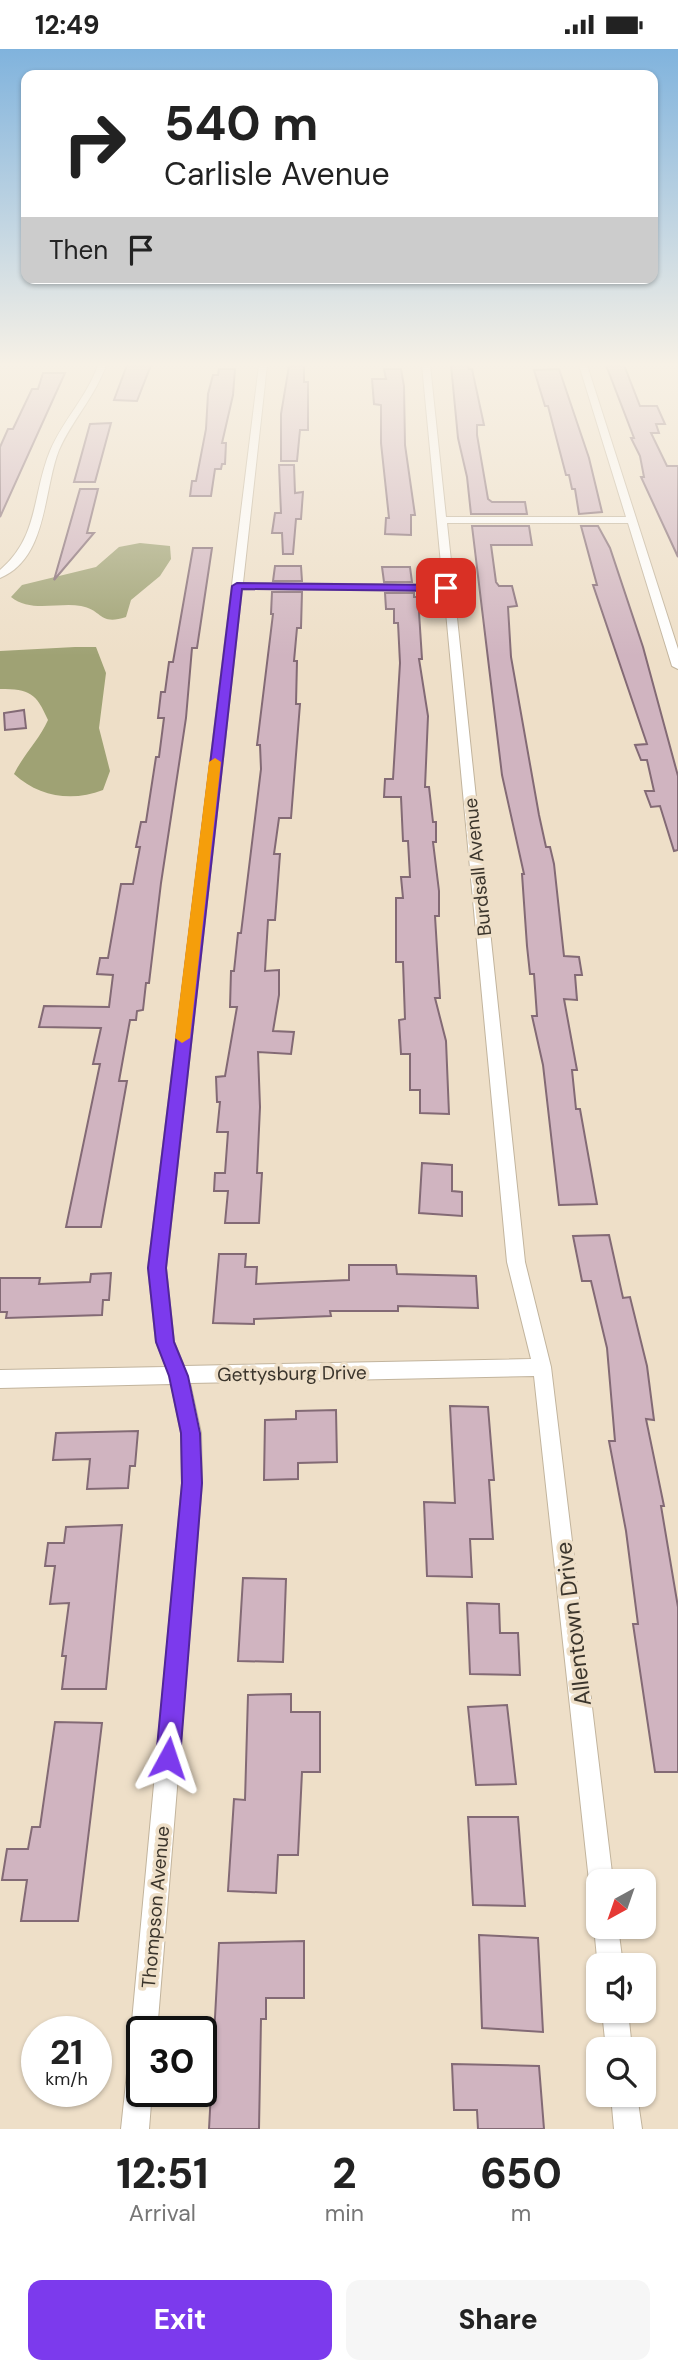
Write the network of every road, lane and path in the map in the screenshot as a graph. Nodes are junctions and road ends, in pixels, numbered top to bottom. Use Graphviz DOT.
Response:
graph roads {
  1 [pos="52,462"];
  2 [pos="252,462"];
  3 [pos="435,462"];
  4 [pos="614,462"];
  5 [pos="441,520"];
  6 [pos="632,520"];
  7 [pos="0,575"];
  8 [pos="237,586"];
  9 [pos="446,588"];
  10 [pos="678,666"];
  11 [pos="542,1367"];
  12 [pos="179,1376"];
  13 [pos="0,1379"];
  14 [pos="600,1869"];
  15 [pos="145,2016"];
  16 [pos="137,2107"];
  17 [pos="625,2107"];
  18 [pos="135,2129"];
  19 [pos="628,2129"];
  1 -- 7 [label="street"];
  2 -- 8 [label="street, Thompson Avenue"];
  3 -- 5 [label="street, Burdsall Avenue"];
  4 -- 6 [label="street"];
  5 -- 6 [label="street"];
  5 -- 9 [label="street, Burdsall Avenue"];
  6 -- 10 [label="street"];
  8 -- 9 [label="street"];
  8 -- 12 [label="street, Thompson Avenue"];
  9 -- 11 [label="street, Burdsall Avenue"];
  11 -- 12 [label="street, Gettysburg Drive"];
  11 -- 14 [label="street, Allentown Drive"];
  12 -- 13 [label="street, Gettysburg Drive"];
  12 -- 15 [label="street, Thompson Avenue"];
  16 -- 18 [label="street"];
  17 -- 19 [label="street"];
}
